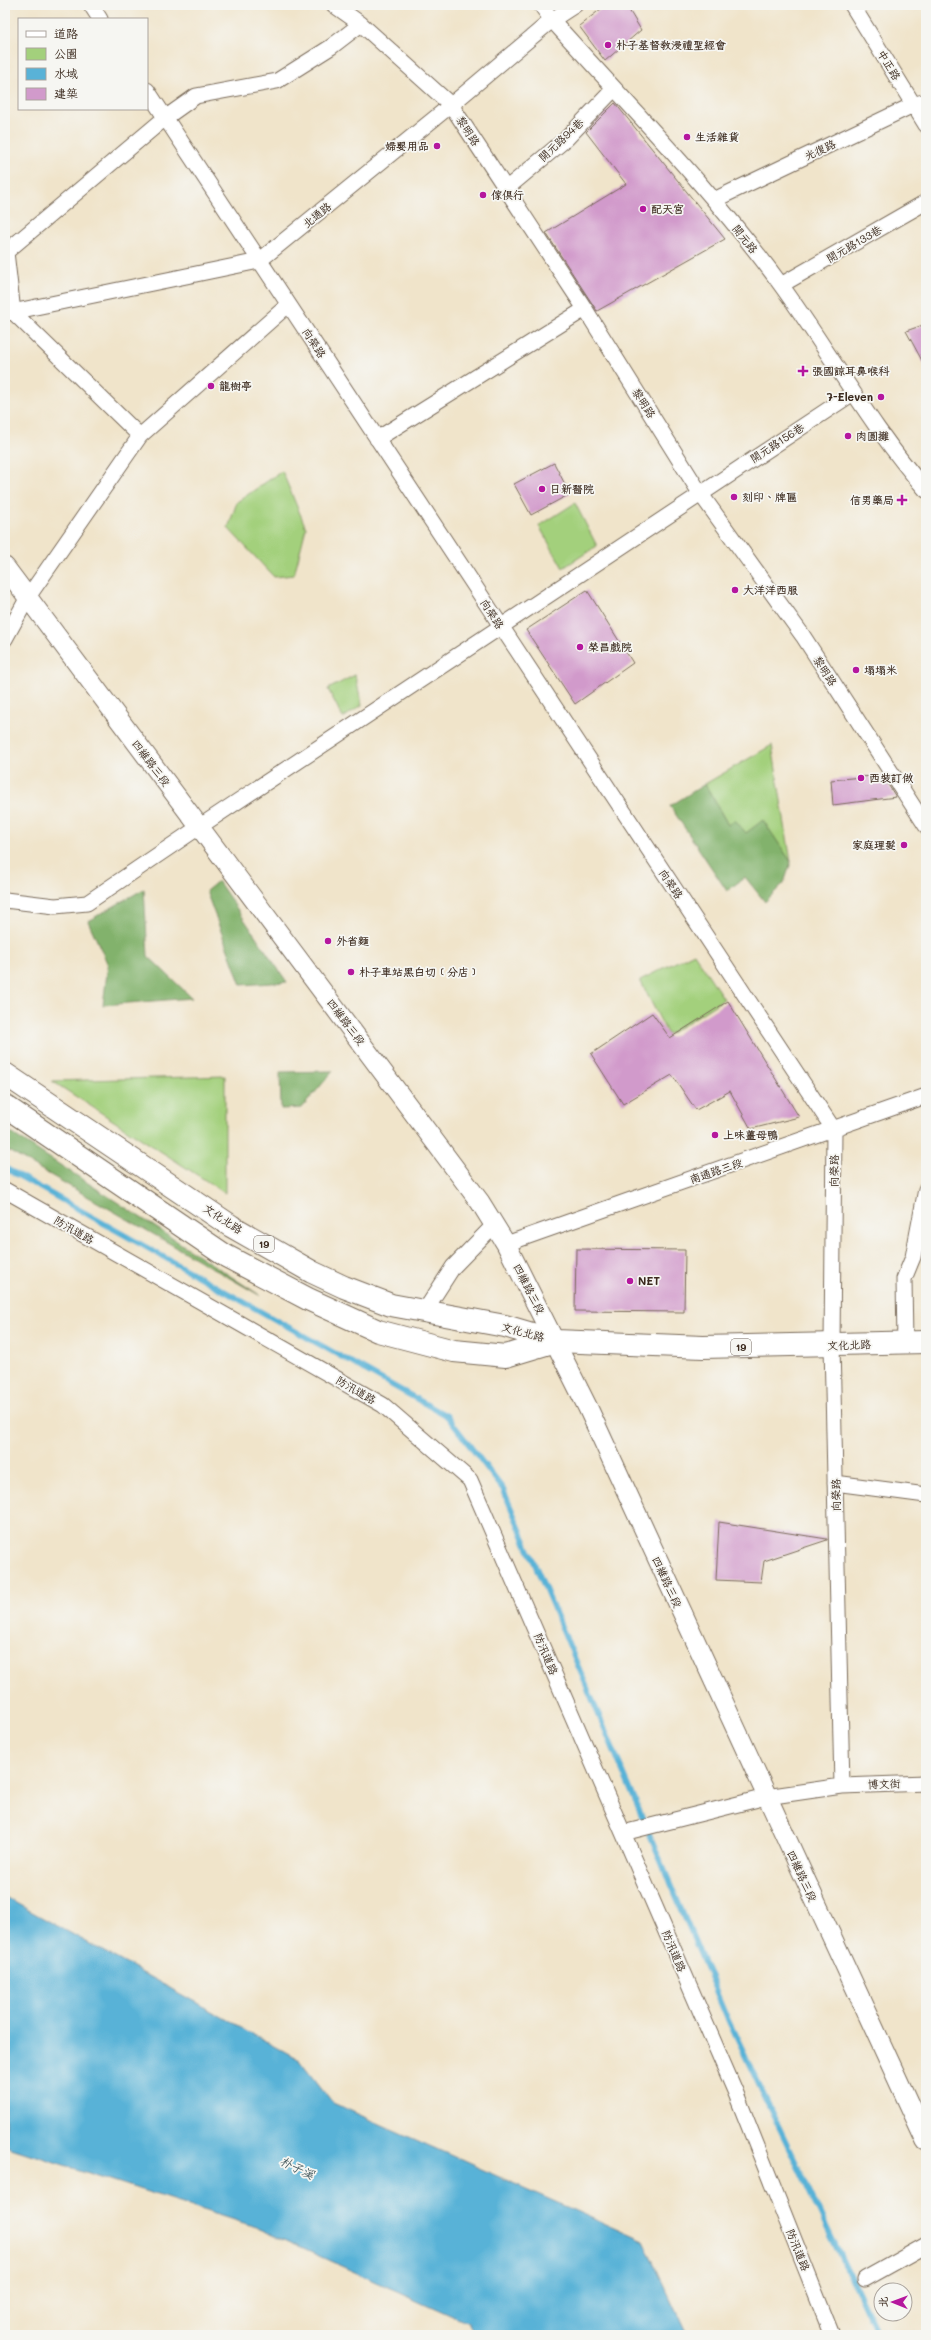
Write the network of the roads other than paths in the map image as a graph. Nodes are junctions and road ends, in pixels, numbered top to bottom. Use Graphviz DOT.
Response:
graph roads {
  1 [pos="91,5"];
  2 [pos="334,5"];
  3 [pos="541,5"];
  4 [pos="576,5"];
  5 [pos="852,5"];
  6 [pos="99,18"];
  7 [pos="552,20"];
  8 [pos="361,24"];
  9 [pos="614,89"];
  10 [pos="148,92"];
  11 [pos="920,103"];
  12 [pos="451,105"];
  13 [pos="165,118"];
  14 [pos="926,125"];
  15 [pos="506,189"];
  16 [pos="714,200"];
  17 [pos="926,202"];
  18 [pos="260,261"];
  19 [pos="782,285"];
  20 [pos="288,305"];
  21 [pos="585,309"];
  22 [pos="9,313"];
  23 [pos="853,393"];
  24 [pos="140,436"];
  25 [pos="377,439"];
  26 [pos="925,488"];
  27 [pos="700,493"];
  28 [pos="5,567"];
  29 [pos="28,597"];
  30 [pos="501,627"];
  31 [pos="5,639"];
  32 [pos="926,826"];
  33 [pos="199,827"];
  34 [pos="5,900"];
  35 [pos="5,1074"];
  36 [pos="926,1096"];
  37 [pos="5,1106"];
  38 [pos="834,1130"];
  39 [pos="926,1189"];
  40 [pos="5,1190"];
  41 [pos="494,1225"];
  42 [pos="506,1244"];
  43 [pos="424,1312"];
  44 [pos="556,1341"];
  45 [pos="926,1342"];
  46 [pos="905,1343"];
  47 [pos="832,1345"];
  48 [pos="835,1483"];
  49 [pos="926,1495"];
  50 [pos="926,1783"];
  51 [pos="842,1786"];
  52 [pos="766,1797"];
  53 [pos="623,1833"];
  54 [pos="926,2141"];
  55 [pos="926,2245"];
  56 [pos="865,2279"];
  57 [pos="832,2335"];
  1 -- 6 [label="street"];
  2 -- 8 [label="street, 黎明路"];
  3 -- 7 [label="street, 開元路"];
  4 -- 7 [label="street, 北通路"];
  5 -- 11 [label="street, 中正路"];
  7 -- 9 [label="street, 開元路"];
  7 -- 12 [label="street, 北通路"];
  8 -- 12 [label="street, 黎明路"];
  8 -- 13 [label="street"];
  9 -- 15 [label="street, 開元路94巷"];
  9 -- 16 [label="street, 開元路"];
  10 -- 13 [label="street, 向榮路"];
  11 -- 14 [label="street, 中正路"];
  11 -- 16 [label="street, 光復路"];
  12 -- 15 [label="street, 黎明路"];
  12 -- 18 [label="street, 北通路"];
  13 -- 18 [label="street, 向榮路"];
  13 -- 22 [label="street"];
  15 -- 21 [label="street, 黎明路"];
  16 -- 19 [label="street, 開元路"];
  17 -- 19 [label="street, 開元路133巷"];
  18 -- 20 [label="street, 向榮路"];
  18 -- 22 [label="street, 北通路"];
  19 -- 23 [label="street, 開元路"];
  20 -- 24 [label="street"];
  20 -- 25 [label="street, 向榮路"];
  21 -- 25 [label="street"];
  21 -- 27 [label="street, 黎明路"];
  22 -- 24 [label="street"];
  23 -- 26 [label="street, 開元路"];
  23 -- 27 [label="street, 開元路156巷"];
  24 -- 29 [label="street"];
  25 -- 30 [label="street, 向榮路"];
  27 -- 30 [label="street, 開元路156巷"];
  27 -- 32 [label="street, 黎明路"];
  28 -- 29 [label="street, 四維路三段"];
  29 -- 31 [label="street"];
  29 -- 33 [label="street, 四維路三段"];
  30 -- 33 [label="street, 開元路156巷"];
  30 -- 38 [label="street, 向榮路"];
  33 -- 34 [label="street, 開元路156巷"];
  33 -- 41 [label="street, 四維路三段"];
  35 -- 43 [label="main road, 文化北路 / 19"];
  36 -- 38 [label="street, 南通路三段"];
  37 -- 44 [label="main road, 文化北路 / 19"];
  38 -- 42 [label="street, 南通路三段"];
  38 -- 47 [label="street, 向榮路"];
  39 -- 46 [label="street"];
  40 -- 53 [label="street, 防汛道路"];
  41 -- 42 [label="street, 四維路三段"];
  41 -- 43 [label="street"];
  42 -- 44 [label="street, 四維路三段"];
  43 -- 44 [label="main road, 文化北路 / 19"];
  44 -- 47 [label="main road, 文化北路 / 19"];
  44 -- 52 [label="street, 四維路三段"];
  45 -- 46 [label="main road, 文化北路 / 19"];
  46 -- 47 [label="main road, 文化北路 / 19"];
  47 -- 48 [label="street, 向榮路"];
  48 -- 49 [label="street"];
  48 -- 51 [label="street, 向榮路"];
  50 -- 51 [label="street, 博文街"];
  51 -- 52 [label="street, 博文街"];
  52 -- 53 [label="street, 博文街"];
  52 -- 54 [label="street, 四維路三段"];
  53 -- 57 [label="street, 防汛道路"];
  55 -- 56 [label="street"];
}
